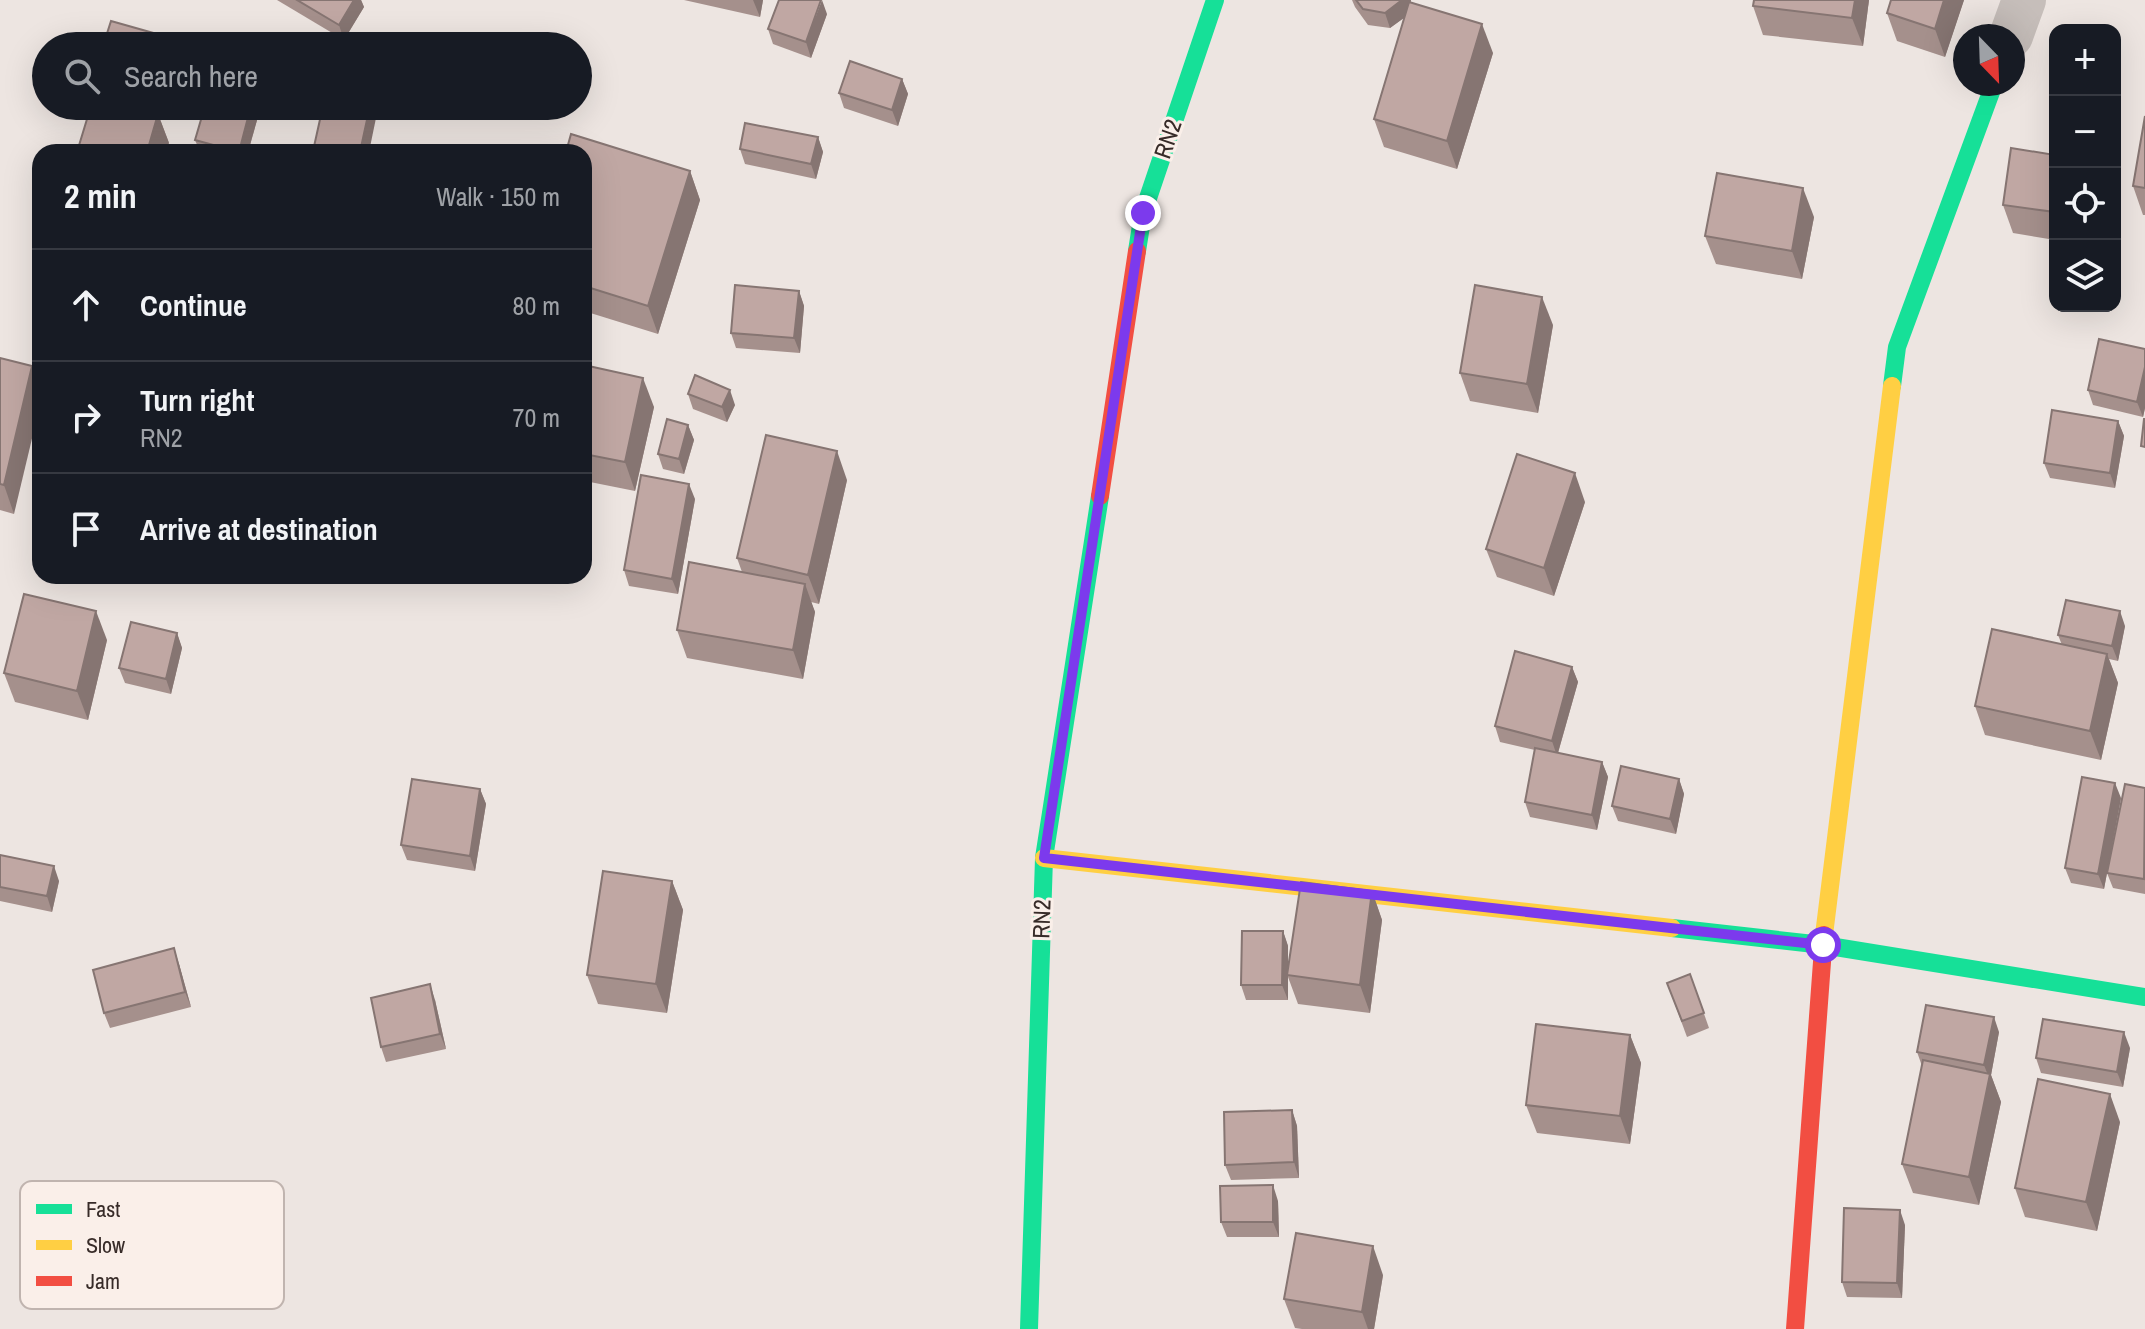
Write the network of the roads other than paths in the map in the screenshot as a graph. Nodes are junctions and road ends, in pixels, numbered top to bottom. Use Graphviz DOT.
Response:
graph roads {
  1 [pos="1215,0"];
  2 [pos="2024,0"];
  3 [pos="2015,24"];
  4 [pos="1990,96"];
  5 [pos="1044,858"];
  6 [pos="1823,945"];
  7 [pos="2145,997"];
  8 [pos="1029,1329"];
  9 [pos="1795,1329"];
  1 -- 5 [label="street, RN2"];
  2 -- 3 [label="street"];
  4 -- 6 [label="street"];
  5 -- 6 [label="street"];
  5 -- 8 [label="street, RN2"];
  6 -- 7 [label="street"];
  6 -- 9 [label="street"];
}
